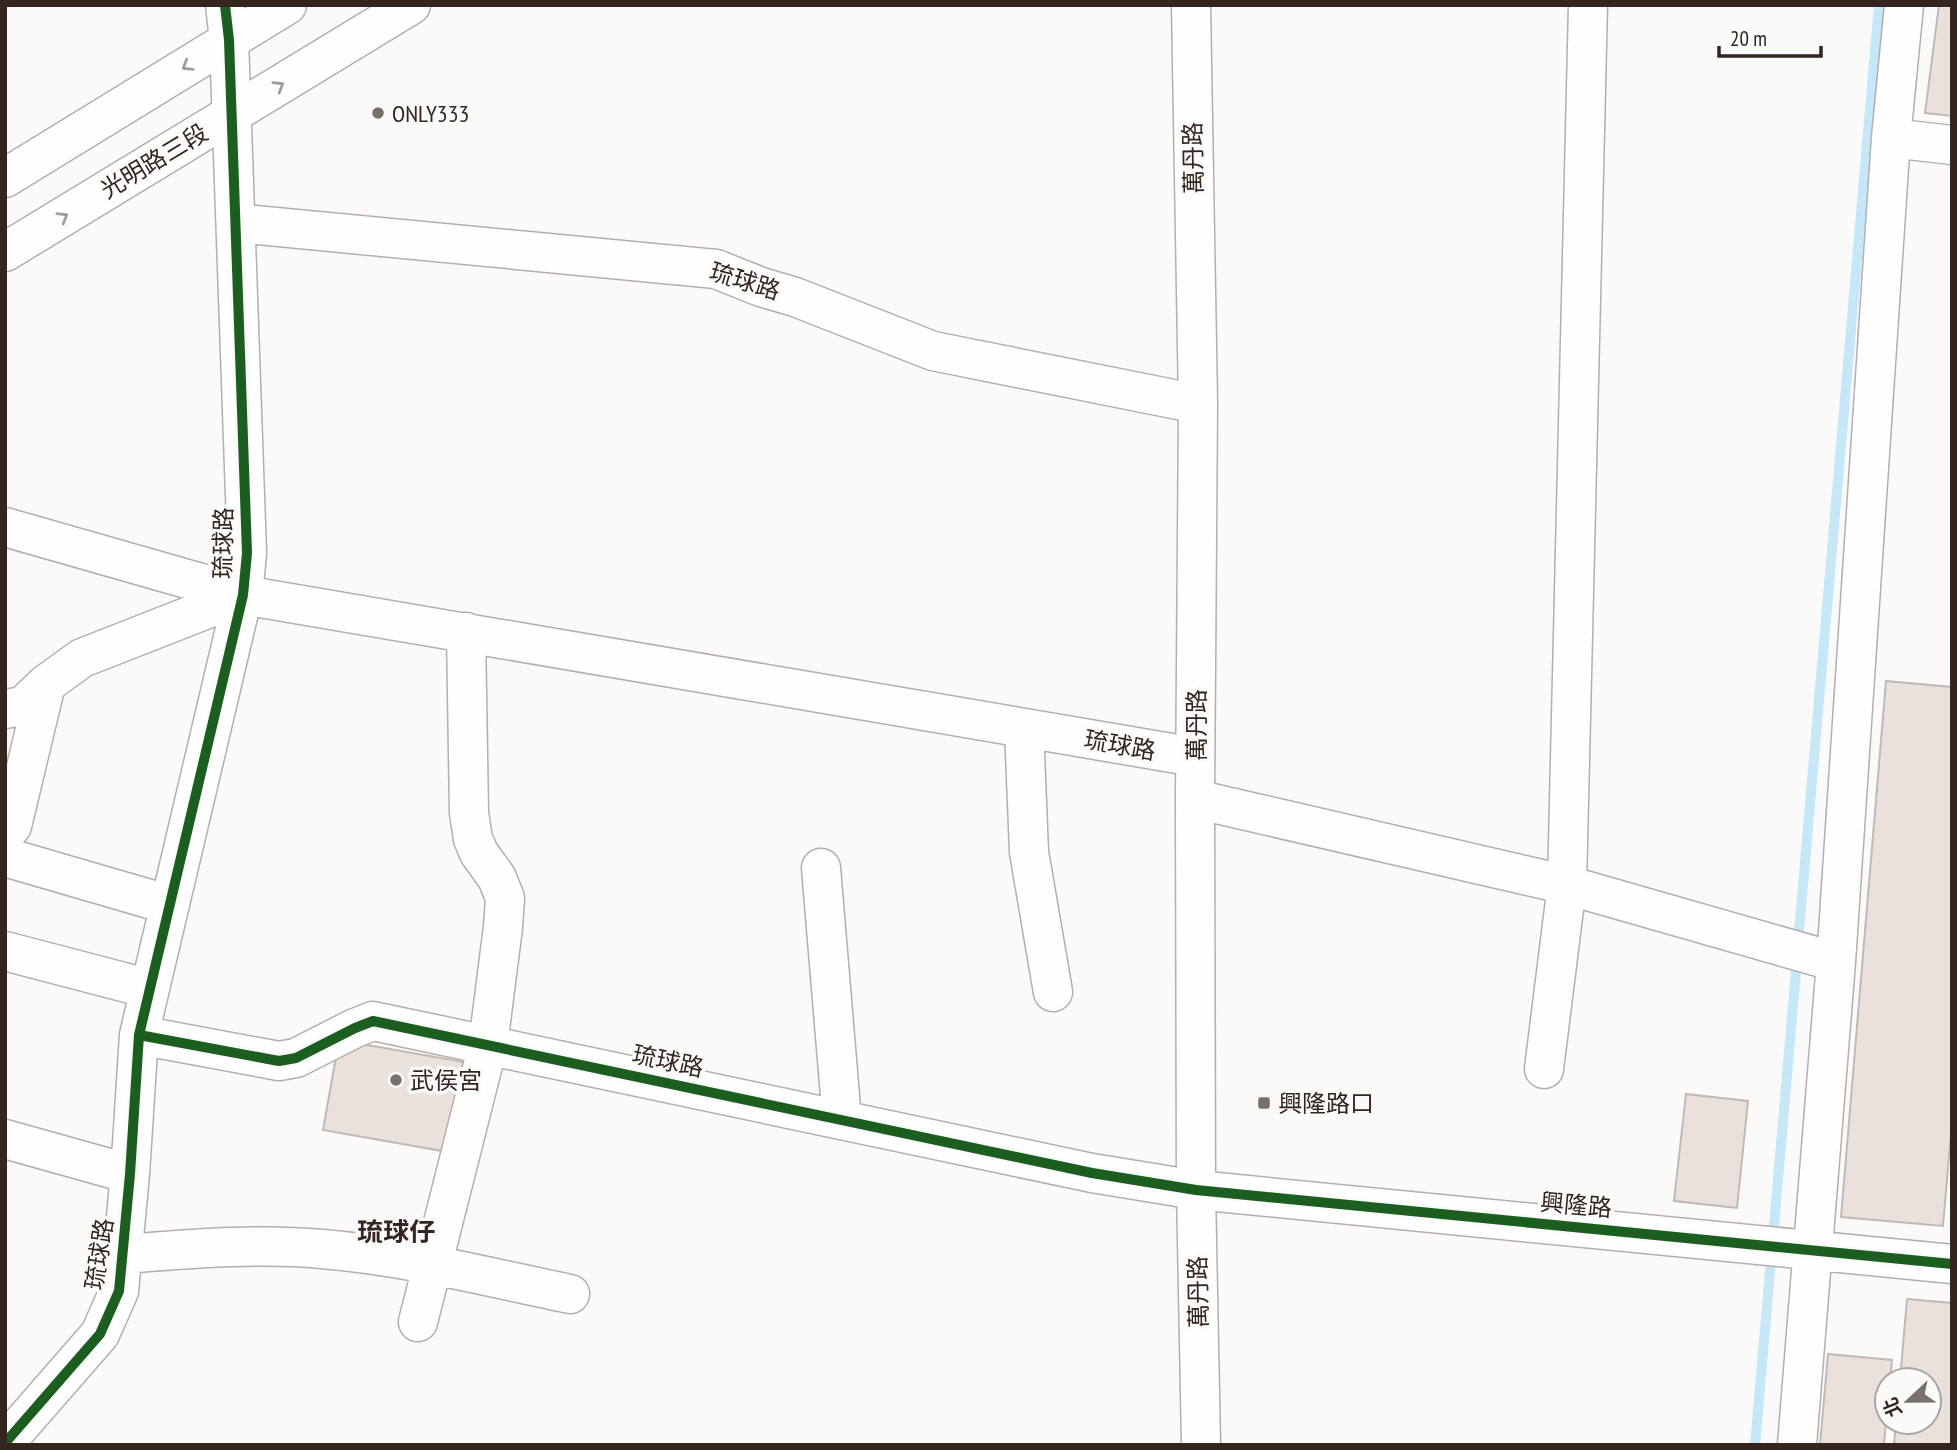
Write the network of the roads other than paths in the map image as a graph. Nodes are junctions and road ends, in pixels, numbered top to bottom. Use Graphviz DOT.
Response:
graph roads {
  1 [pos="287,5"];
  2 [pos="411,5"];
  3 [pos="1191,5"];
  4 [pos="1588,5"];
  5 [pos="1903,5"];
  6 [pos="227,22"];
  7 [pos="232,114"];
  8 [pos="1891,138"];
  9 [pos="1952,145"];
  10 [pos="5,178"];
  11 [pos="236,223"];
  12 [pos="5,253"];
  13 [pos="1198,404"];
  14 [pos="5,527"];
  15 [pos="243,594"];
  16 [pos="466,632"];
  17 [pos="46,684"];
  18 [pos="5,709"];
  19 [pos="1024,728"];
  20 [pos="1195,757"];
  21 [pos="1195,799"];
  22 [pos="5,834"];
  23 [pos="5,857"];
  24 [pos="821,868"];
  25 [pos="1567,885"];
  26 [pos="170,905"];
  27 [pos="5,951"];
  28 [pos="1811,955"];
  29 [pos="150,989"];
  30 [pos="1053,992"];
  31 [pos="139,1035"];
  32 [pos="488,1045"];
  33 [pos="1544,1069"];
  34 [pos="842,1120"];
  35 [pos="5,1139"];
  36 [pos="130,1174"];
  37 [pos="1196,1190"];
  38 [pos="1786,1247"];
  39 [pos="124,1254"];
  40 [pos="1952,1264"];
  41 [pos="433,1265"];
  42 [pos="570,1294"];
  43 [pos="418,1322"];
  44 [pos="5,1443"];
  45 [pos="1201,1445"];
  46 [pos="1797,1445"];
  1 -- 6 [label="street"];
  7 -- 2 [label="street, 光明路三段, one-way"];
  3 -- 13 [label="street, 萬丹路"];
  4 -- 25 [label="street"];
  5 -- 8 [label="street"];
  6 -- 7 [label="street, 琉球路"];
  6 -- 10 [label="street, one-way"];
  7 -- 11 [label="street, 琉球路"];
  12 -- 7 [label="street, 光明路三段, one-way"];
  8 -- 9 [label="street"];
  8 -- 28 [label="street"];
  11 -- 13 [label="street, 琉球路"];
  11 -- 15 [label="street, 琉球路"];
  13 -- 20 [label="street, 萬丹路"];
  14 -- 15 [label="street"];
  15 -- 16 [label="street, 琉球路"];
  15 -- 17 [label="street"];
  15 -- 26 [label="street, 琉球路"];
  16 -- 19 [label="street, 琉球路"];
  16 -- 32 [label="street"];
  17 -- 18 [label="street"];
  17 -- 22 [label="street"];
  19 -- 20 [label="street, 琉球路"];
  19 -- 30 [label="street"];
  20 -- 21 [label="street, 萬丹路"];
  21 -- 25 [label="street"];
  21 -- 37 [label="street, 萬丹路"];
  23 -- 26 [label="street"];
  24 -- 34 [label="street"];
  25 -- 28 [label="street"];
  25 -- 33 [label="street"];
  26 -- 29 [label="street, 琉球路"];
  27 -- 29 [label="street"];
  28 -- 38 [label="street"];
  29 -- 31 [label="street, 琉球路"];
  31 -- 32 [label="street, 琉球路"];
  31 -- 36 [label="street, 琉球路"];
  32 -- 34 [label="street, 琉球路"];
  32 -- 41 [label="street"];
  34 -- 37 [label="street, 琉球路"];
  35 -- 36 [label="street"];
  36 -- 39 [label="street, 琉球路"];
  37 -- 38 [label="street, 興隆路"];
  37 -- 45 [label="street, 萬丹路"];
  38 -- 40 [label="street, 興隆路"];
  38 -- 46 [label="street"];
  39 -- 41 [label="street, 琉球路"];
  39 -- 44 [label="street, 琉球路"];
  41 -- 42 [label="street, 琉球路"];
  41 -- 43 [label="street"];
}
